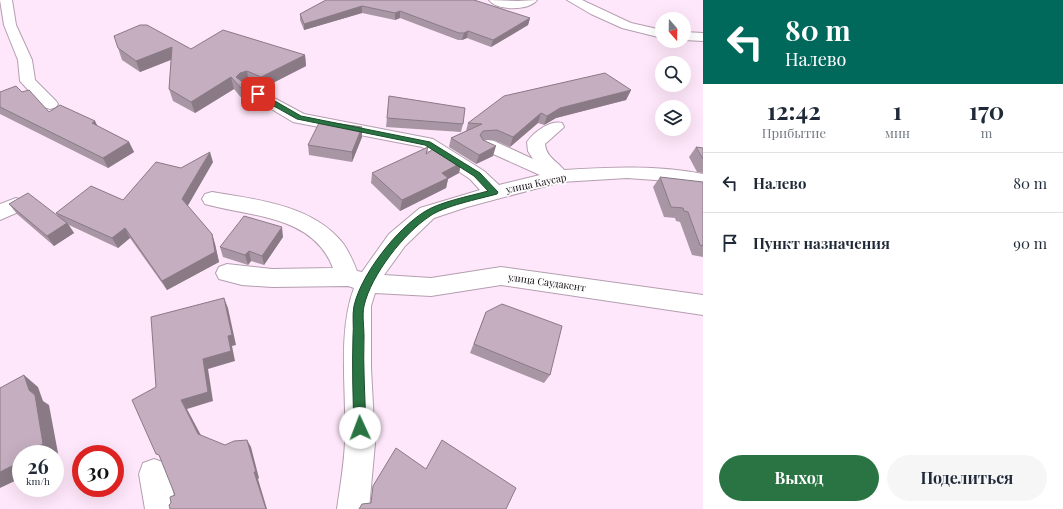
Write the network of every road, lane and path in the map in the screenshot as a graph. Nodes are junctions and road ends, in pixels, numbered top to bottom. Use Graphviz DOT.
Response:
graph roads {
  1 [pos="6,0"];
  2 [pos="495,0"];
  3 [pos="531,0"];
  4 [pos="573,0"];
  5 [pos="655,33"];
  6 [pos="14,34"];
  7 [pos="691,37"];
  8 [pos="0,38"];
  9 [pos="703,38"];
  10 [pos="248,89"];
  11 [pos="50,104"];
  12 [pos="556,127"];
  13 [pos="488,145"];
  14 [pos="561,176"];
  15 [pos="703,180"];
  16 [pos="494,192"];
  17 [pos="212,200"];
  18 [pos="227,273"];
  19 [pos="358,280"];
  20 [pos="703,305"];
  21 [pos="154,474"];
  22 [pos="161,509"];
  23 [pos="354,509"];
  1 -- 6 [label="street"];
  2 -- 3 [label="street"];
  4 -- 5 [label="street"];
  6 -- 8 [label="street"];
  6 -- 11 [label="street"];
  7 -- 9 [label="street"];
  10 -- 16 [label="street"];
  12 -- 14 [label="street"];
  13 -- 14 [label="street"];
  14 -- 15 [label="street, улица Каусар"];
  14 -- 16 [label="street, улица Каусар"];
  16 -- 19 [label="street, улица Каусар"];
  17 -- 19 [label="street"];
  18 -- 19 [label="street, улица Саудакент"];
  19 -- 20 [label="street, улица Саудакент"];
  19 -- 23 [label="street, улица Каусар"];
  21 -- 22 [label="street"];
}
